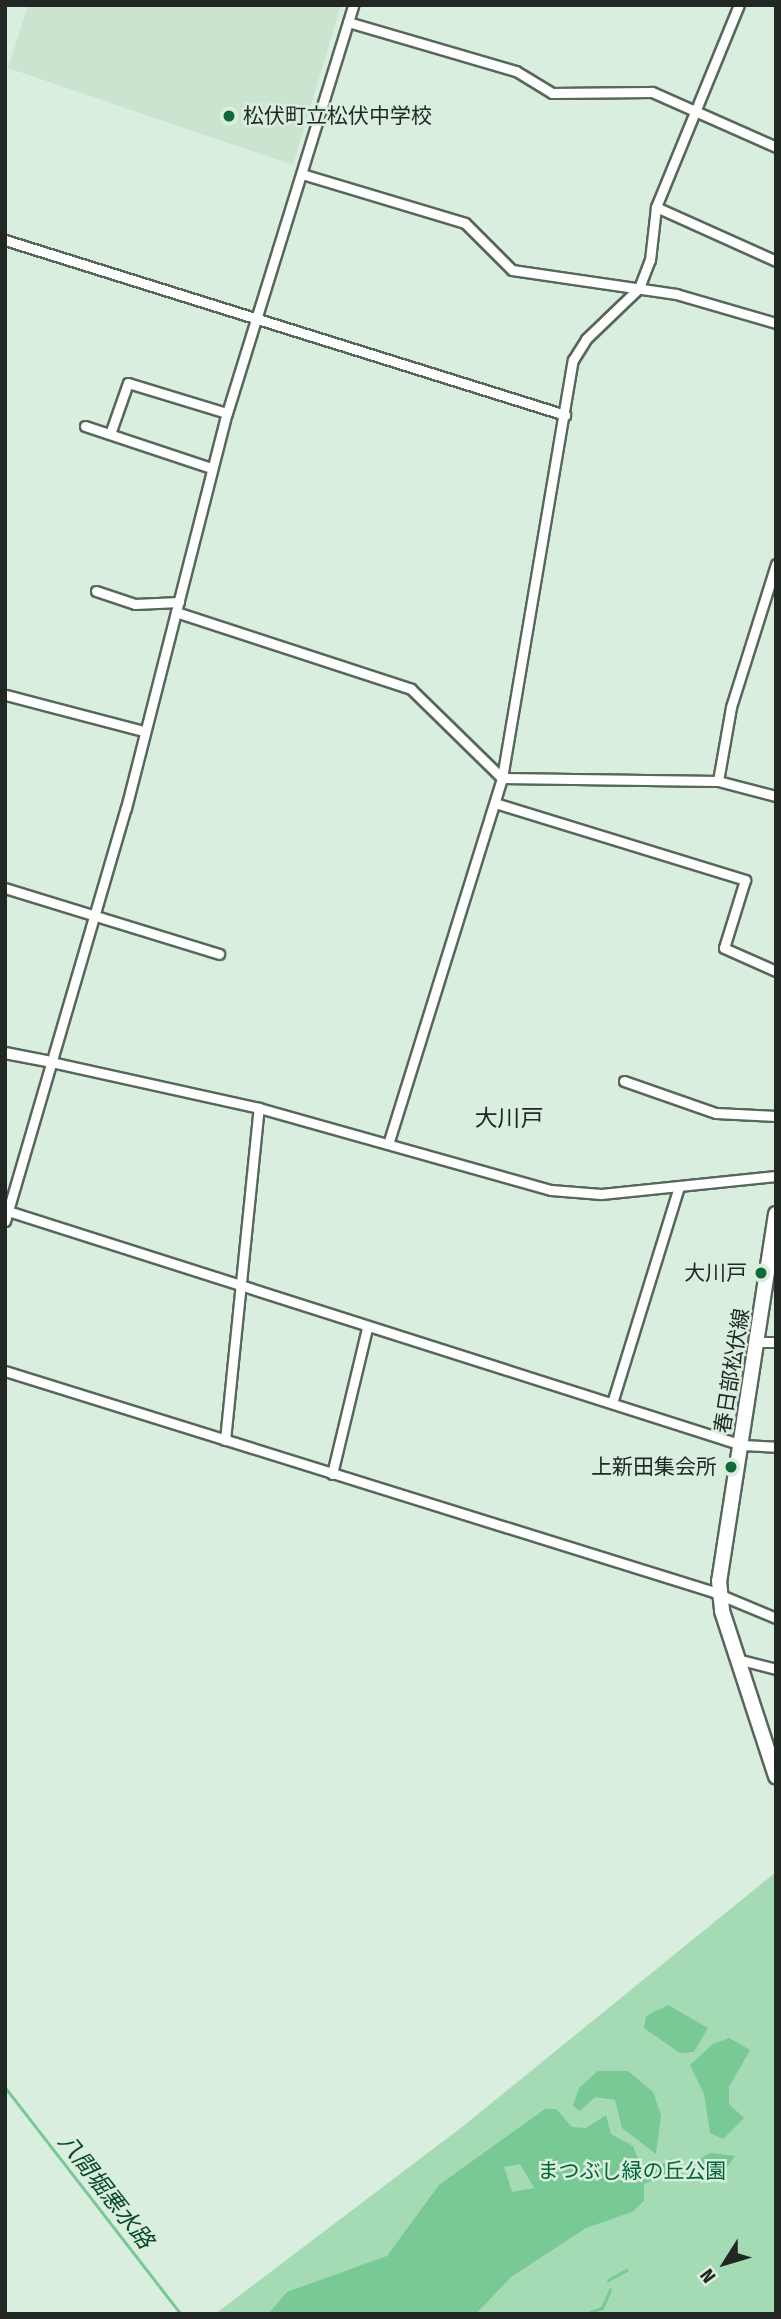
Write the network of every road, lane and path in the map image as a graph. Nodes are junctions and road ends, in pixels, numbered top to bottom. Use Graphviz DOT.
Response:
graph roads {
  1 [pos="353,5"];
  2 [pos="739,5"];
  3 [pos="348,22"];
  4 [pos="694,115"];
  5 [pos="776,147"];
  6 [pos="302,174"];
  7 [pos="656,207"];
  8 [pos="5,240"];
  9 [pos="776,261"];
  10 [pos="639,288"];
  11 [pos="254,318"];
  12 [pos="776,323"];
  13 [pos="227,412"];
  14 [pos="565,415"];
  15 [pos="85,426"];
  16 [pos="110,434"];
  17 [pos="211,468"];
  18 [pos="776,564"];
  19 [pos="96,591"];
  20 [pos="178,607"];
  21 [pos="6,695"];
  22 [pos="144,731"];
  23 [pos="502,779"];
  24 [pos="718,781"];
  25 [pos="776,796"];
  26 [pos="495,803"];
  27 [pos="5,888"];
  28 [pos="92,915"];
  29 [pos="219,954"];
  30 [pos="776,971"];
  31 [pos="5,1053"];
  32 [pos="47,1061"];
  33 [pos="624,1081"];
  34 [pos="259,1108"];
  35 [pos="776,1116"];
  36 [pos="388,1141"];
  37 [pos="776,1176"];
  38 [pos="679,1186"];
  39 [pos="8,1211"];
  40 [pos="776,1214"];
  41 [pos="5,1221"];
  42 [pos="238,1287"];
  43 [pos="366,1328"];
  44 [pos="760,1342"];
  45 [pos="776,1342"];
  46 [pos="5,1371"];
  47 [pos="612,1403"];
  48 [pos="225,1440"];
  49 [pos="742,1445"];
  50 [pos="776,1447"];
  51 [pos="332,1474"];
  52 [pos="719,1595"];
  53 [pos="776,1618"];
  54 [pos="737,1659"];
  55 [pos="776,1669"];
  56 [pos="776,1776"];
  1 -- 3 [label="street"];
  2 -- 4 [label="street"];
  3 -- 4 [label="street"];
  3 -- 6 [label="street"];
  4 -- 5 [label="street"];
  4 -- 7 [label="street"];
  6 -- 10 [label="street"];
  6 -- 11 [label="street"];
  7 -- 9 [label="street"];
  7 -- 10 [label="street"];
  8 -- 11 [label="street"];
  10 -- 12 [label="street"];
  10 -- 14 [label="street"];
  11 -- 13 [label="street"];
  11 -- 14 [label="street"];
  13 -- 16 [label="street"];
  13 -- 17 [label="street"];
  14 -- 23 [label="street"];
  15 -- 16 [label="street"];
  16 -- 17 [label="street"];
  17 -- 20 [label="street"];
  18 -- 24 [label="street"];
  19 -- 20 [label="street"];
  20 -- 22 [label="street"];
  20 -- 23 [label="street"];
  21 -- 22 [label="street"];
  22 -- 28 [label="street"];
  23 -- 24 [label="street"];
  23 -- 26 [label="street"];
  24 -- 25 [label="street"];
  26 -- 30 [label="street"];
  26 -- 36 [label="street"];
  27 -- 28 [label="street"];
  28 -- 29 [label="street"];
  28 -- 32 [label="street"];
  31 -- 32 [label="street"];
  32 -- 34 [label="street"];
  32 -- 39 [label="street"];
  33 -- 35 [label="street"];
  34 -- 36 [label="street"];
  34 -- 42 [label="street"];
  36 -- 38 [label="street"];
  37 -- 38 [label="street"];
  38 -- 47 [label="street"];
  39 -- 41 [label="street"];
  39 -- 42 [label="street"];
  40 -- 44 [label="main road, 春日部松伏線"];
  42 -- 43 [label="street"];
  42 -- 48 [label="street"];
  43 -- 47 [label="street"];
  43 -- 51 [label="street"];
  44 -- 45 [label="street"];
  44 -- 49 [label="main road, 春日部松伏線"];
  46 -- 48 [label="street"];
  47 -- 49 [label="street"];
  48 -- 51 [label="street"];
  49 -- 50 [label="street"];
  49 -- 52 [label="main road, 春日部松伏線"];
  51 -- 52 [label="street"];
  52 -- 53 [label="street"];
  52 -- 54 [label="main road, 春日部松伏線"];
  54 -- 55 [label="street"];
  54 -- 56 [label="main road, 春日部松伏線"];
}
